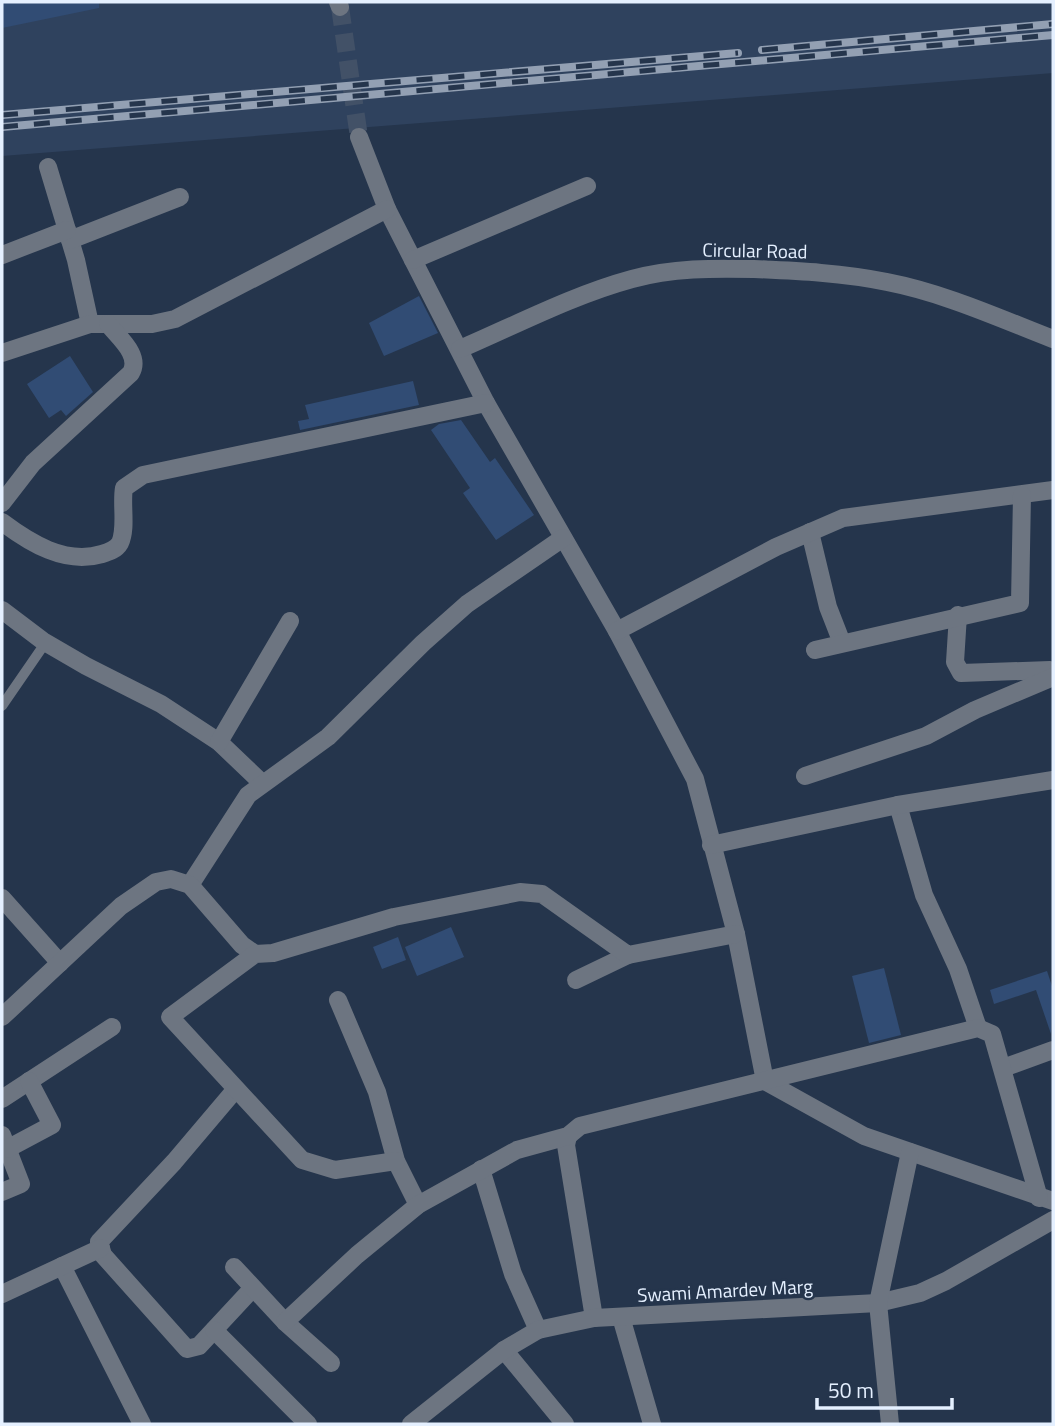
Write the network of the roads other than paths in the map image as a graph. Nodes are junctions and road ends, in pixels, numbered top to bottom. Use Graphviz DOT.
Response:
graph roads {
  1 [pos="359,136"];
  2 [pos="48,167"];
  3 [pos="587,186"];
  4 [pos="180,197"];
  5 [pos="387,209"];
  6 [pos="69,235"];
  7 [pos="2,255"];
  8 [pos="414,260"];
  9 [pos="90,324"];
  10 [pos="108,324"];
  11 [pos="1053,339"];
  12 [pos="460,349"];
  13 [pos="2,353"];
  14 [pos="486,403"];
  15 [pos="1053,490"];
  16 [pos="1022,495"];
  17 [pos="2,503"];
  18 [pos="2,522"];
  19 [pos="810,532"];
  20 [pos="563,538"];
  21 [pos="2,610"];
  22 [pos="958,615"];
  23 [pos="290,621"];
  24 [pos="617,631"];
  25 [pos="46,642"];
  26 [pos="842,643"];
  27 [pos="815,650"];
  28 [pos="1052,674"];
  29 [pos="2,706"];
  30 [pos="219,742"];
  31 [pos="804,776"];
  32 [pos="1053,780"];
  33 [pos="262,783"];
  34 [pos="898,805"];
  35 [pos="711,845"];
  36 [pos="190,885"];
  37 [pos="2,898"];
  38 [pos="736,934"];
  39 [pos="255,954"];
  40 [pos="628,955"];
  41 [pos="60,963"];
  42 [pos="576,980"];
  43 [pos="338,1000"];
  44 [pos="2,1017"];
  45 [pos="112,1027"];
  46 [pos="978,1027"];
  47 [pos="1053,1050"];
  48 [pos="1003,1068"];
  49 [pos="29,1081"];
  50 [pos="765,1081"];
  51 [pos="235,1090"];
  52 [pos="2,1098"];
  53 [pos="568,1136"];
  54 [pos="4,1142"];
  55 [pos="910,1152"];
  56 [pos="396,1161"];
  57 [pos="481,1169"];
  58 [pos="2,1192"];
  59 [pos="1046,1199"];
  60 [pos="418,1205"];
  61 [pos="1053,1220"];
  62 [pos="101,1248"];
  63 [pos="62,1266"];
  64 [pos="233,1268"];
  65 [pos="252,1289"];
  66 [pos="2,1294"];
  67 [pos="878,1303"];
  68 [pos="621,1317"];
  69 [pos="594,1318"];
  70 [pos="285,1322"];
  71 [pos="214,1330"];
  72 [pos="538,1330"];
  73 [pos="504,1350"];
  74 [pos="331,1363"];
  75 [pos="142,1424"];
  76 [pos="308,1424"];
  77 [pos="411,1424"];
  78 [pos="565,1424"];
  79 [pos="652,1424"];
  80 [pos="890,1424"];
  1 -- 5 [label="street"];
  2 -- 6 [label="street"];
  3 -- 8 [label="street"];
  4 -- 6 [label="street"];
  5 -- 8 [label="street"];
  5 -- 10 [label="street"];
  6 -- 7 [label="street"];
  6 -- 9 [label="street"];
  8 -- 12 [label="street"];
  9 -- 10 [label="street"];
  9 -- 13 [label="street"];
  10 -- 17 [label="street"];
  11 -- 12 [label="street, Circular Road"];
  12 -- 14 [label="street"];
  14 -- 18 [label="street"];
  14 -- 20 [label="street"];
  15 -- 16 [label="street"];
  16 -- 19 [label="street"];
  16 -- 22 [label="street"];
  19 -- 24 [label="street"];
  19 -- 26 [label="street"];
  20 -- 24 [label="street"];
  20 -- 33 [label="street"];
  21 -- 25 [label="street"];
  22 -- 26 [label="street"];
  22 -- 28 [label="street"];
  23 -- 30 [label="street"];
  24 -- 35 [label="street"];
  25 -- 29 [label="lane"];
  25 -- 30 [label="street"];
  26 -- 27 [label="street"];
  28 -- 31 [label="street"];
  30 -- 33 [label="street"];
  32 -- 34 [label="street"];
  33 -- 36 [label="street"];
  34 -- 35 [label="street"];
  34 -- 46 [label="street"];
  35 -- 38 [label="street"];
  36 -- 39 [label="street"];
  36 -- 41 [label="street"];
  37 -- 41 [label="street"];
  38 -- 40 [label="street"];
  38 -- 50 [label="street"];
  39 -- 40 [label="street"];
  39 -- 51 [label="street"];
  40 -- 42 [label="street"];
  41 -- 44 [label="street"];
  43 -- 56 [label="street"];
  45 -- 49 [label="street"];
  46 -- 48 [label="street"];
  46 -- 50 [label="street"];
  47 -- 48 [label="street"];
  48 -- 59 [label="street"];
  49 -- 52 [label="street"];
  49 -- 54 [label="street"];
  50 -- 53 [label="street"];
  50 -- 55 [label="street"];
  51 -- 56 [label="street"];
  51 -- 62 [label="street"];
  53 -- 57 [label="street"];
  53 -- 69 [label="street"];
  54 -- 58 [label="street"];
  55 -- 59 [label="street"];
  55 -- 67 [label="street"];
  56 -- 60 [label="street"];
  57 -- 60 [label="street"];
  57 -- 72 [label="street"];
  60 -- 70 [label="street"];
  61 -- 67 [label="street, Swami Amardev Marg"];
  62 -- 63 [label="street"];
  62 -- 71 [label="street"];
  63 -- 66 [label="street"];
  63 -- 75 [label="street"];
  64 -- 65 [label="street"];
  65 -- 70 [label="street"];
  65 -- 71 [label="street"];
  67 -- 68 [label="street, Swami Amardev Marg"];
  67 -- 80 [label="street"];
  68 -- 69 [label="street, Swami Amardev Marg"];
  68 -- 79 [label="street"];
  69 -- 72 [label="street, Swami Amardev Marg"];
  70 -- 74 [label="street"];
  71 -- 76 [label="street"];
  72 -- 73 [label="street, Swami Amardev Marg"];
  73 -- 77 [label="street, Swami Amardev Marg"];
  73 -- 78 [label="street"];
}
